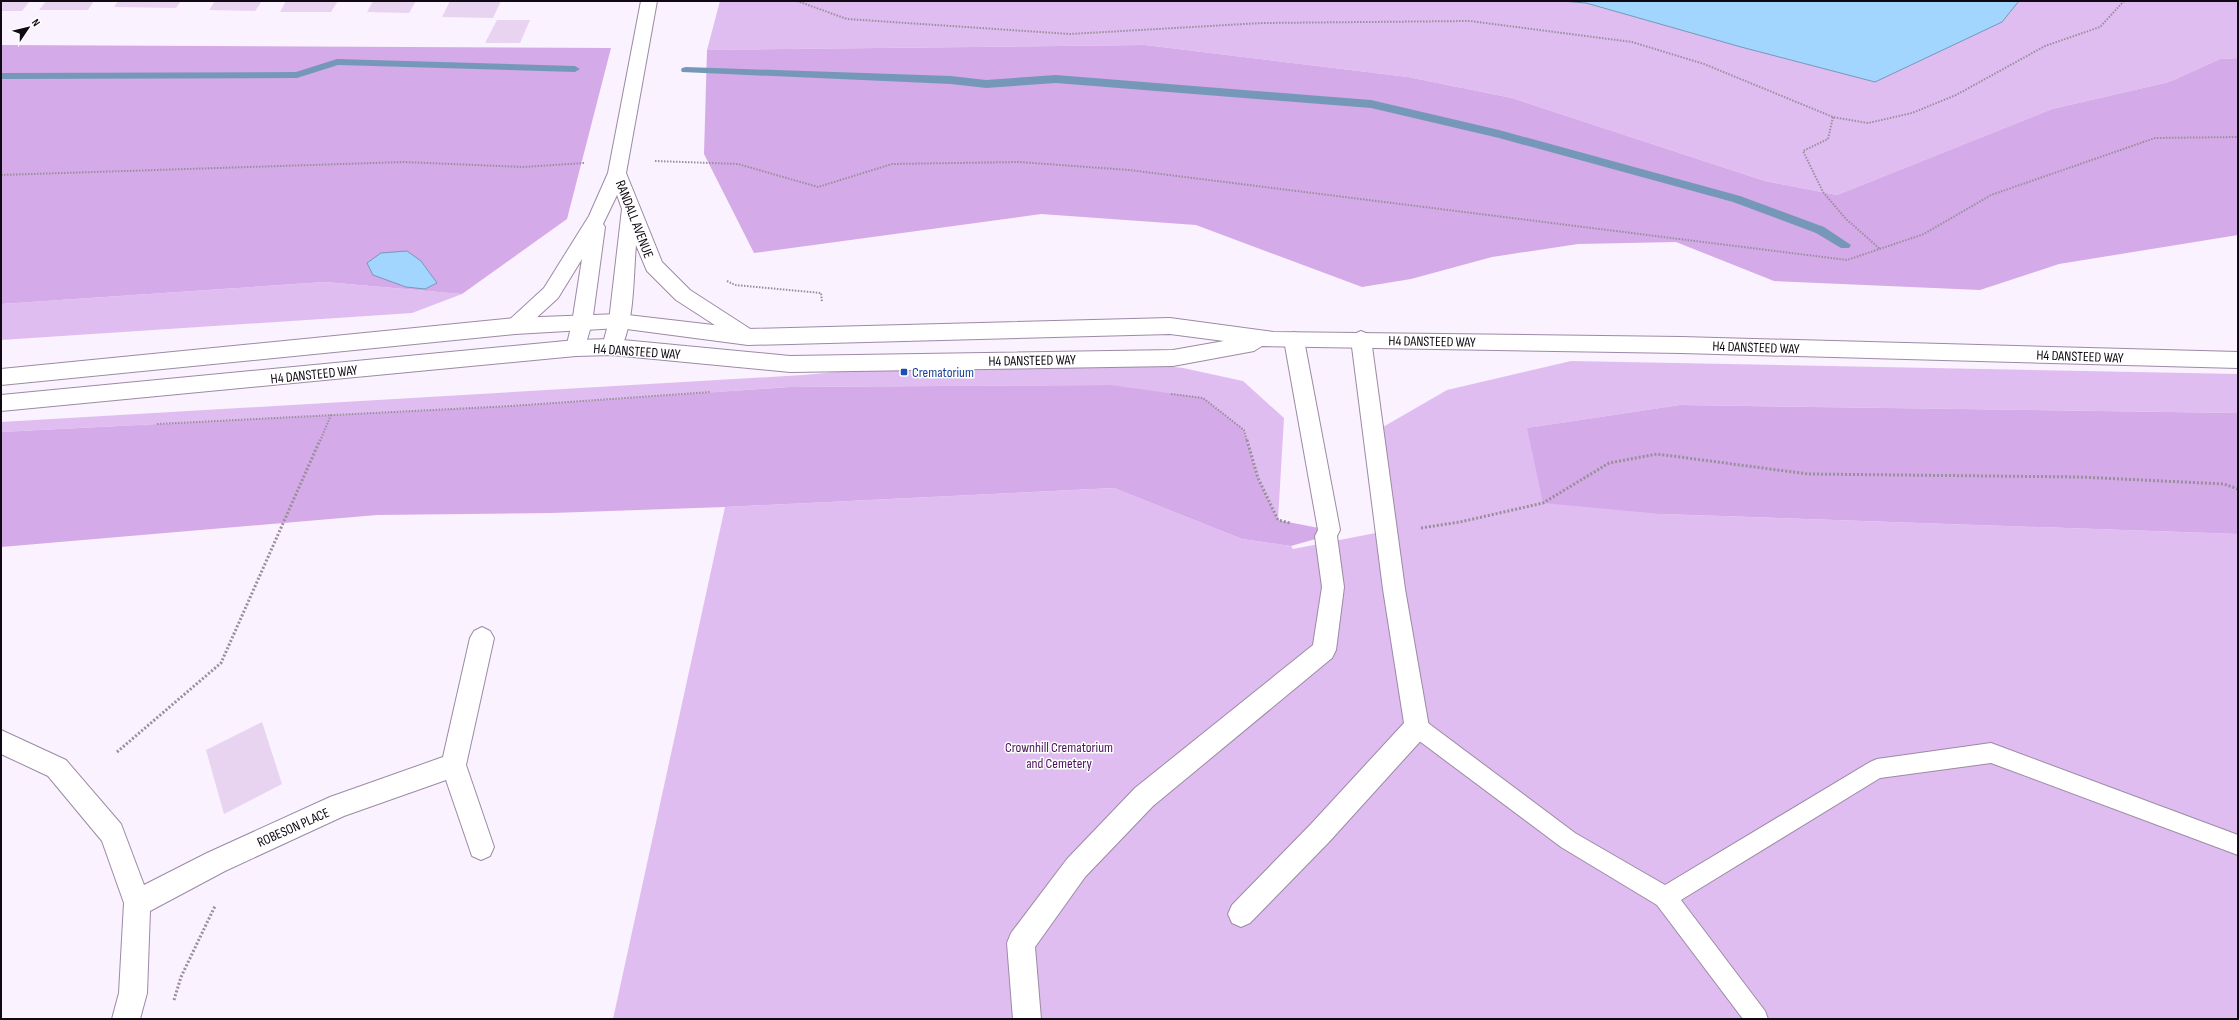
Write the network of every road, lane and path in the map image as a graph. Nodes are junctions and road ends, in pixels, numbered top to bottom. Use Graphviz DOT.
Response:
graph roads {
  1 [pos="649,1"];
  2 [pos="797,1"];
  3 [pos="2124,1"];
  4 [pos="1833,116"];
  5 [pos="2238,137"];
  6 [pos="652,161"];
  7 [pos="618,167"];
  8 [pos="1,175"];
  9 [pos="631,208"];
  10 [pos="598,218"];
  11 [pos="1880,249"];
  12 [pos="721,278"];
  13 [pos="619,321"];
  14 [pos="582,323"];
  15 [pos="515,326"];
  16 [pos="825,334"];
  17 [pos="748,337"];
  18 [pos="1361,339"];
  19 [pos="1284,340"];
  20 [pos="612,347"];
  21 [pos="576,348"];
  22 [pos="2238,360"];
  23 [pos="1,377"];
  24 [pos="718,392"];
  25 [pos="1165,393"];
  26 [pos="1,403"];
  27 [pos="331,415"];
  28 [pos="150,424"];
  29 [pos="2238,489"];
  30 [pos="1329,530"];
  31 [pos="1386,531"];
  32 [pos="482,638"];
  33 [pos="1417,727"];
  34 [pos="1,742"];
  35 [pos="117,752"];
  36 [pos="454,765"];
  37 [pos="2238,844"];
  38 [pos="481,847"];
  39 [pos="216,862"];
  40 [pos="1665,897"];
  41 [pos="137,903"];
  42 [pos="1241,914"];
  43 [pos="172,1005"];
  44 [pos="126,1019"];
  45 [pos="1027,1019"];
  46 [pos="1757,1019"];
  1 -- 7 [label="street, RANDALL AVENUE"];
  2 -- 4 [label="path"];
  3 -- 4 [label="path"];
  4 -- 11 [label="path"];
  5 -- 11 [label="path"];
  6 -- 11 [label="path"];
  7 -- 8 [label="path"];
  7 -- 9 [label="street, RANDALL AVENUE"];
  7 -- 10 [label="street, RANDALL AVENUE"];
  9 -- 13 [label="street"];
  9 -- 17 [label="street, RANDALL AVENUE"];
  10 -- 14 [label="street"];
  10 -- 15 [label="street, RANDALL AVENUE"];
  12 -- 16 [label="path"];
  13 -- 14 [label="street, H4 DANSTEED WAY"];
  13 -- 17 [label="street, H4 DANSTEED WAY"];
  13 -- 20 [label="street"];
  14 -- 15 [label="street, H4 DANSTEED WAY"];
  14 -- 21 [label="street"];
  15 -- 23 [label="street, H4 DANSTEED WAY"];
  16 -- 17 [label="street, H4 DANSTEED WAY"];
  16 -- 19 [label="street, H4 DANSTEED WAY"];
  18 -- 19 [label="street, H4 DANSTEED WAY"];
  18 -- 22 [label="street, H4 DANSTEED WAY"];
  18 -- 31 [label="street"];
  19 -- 20 [label="street, H4 DANSTEED WAY"];
  19 -- 30 [label="street"];
  20 -- 21 [label="street, H4 DANSTEED WAY"];
  21 -- 26 [label="street, H4 DANSTEED WAY"];
  24 -- 27 [label="path"];
  25 -- 30 [label="path"];
  27 -- 28 [label="path"];
  27 -- 35 [label="path"];
  29 -- 31 [label="path"];
  30 -- 45 [label="street"];
  31 -- 33 [label="street"];
  32 -- 36 [label="street"];
  33 -- 40 [label="lane"];
  33 -- 42 [label="street"];
  34 -- 41 [label="street"];
  36 -- 38 [label="street"];
  36 -- 39 [label="street, ROBESON PLACE"];
  37 -- 40 [label="lane"];
  39 -- 41 [label="street, ROBESON PLACE"];
  39 -- 43 [label="path"];
  40 -- 46 [label="lane"];
  41 -- 44 [label="street"];
}
